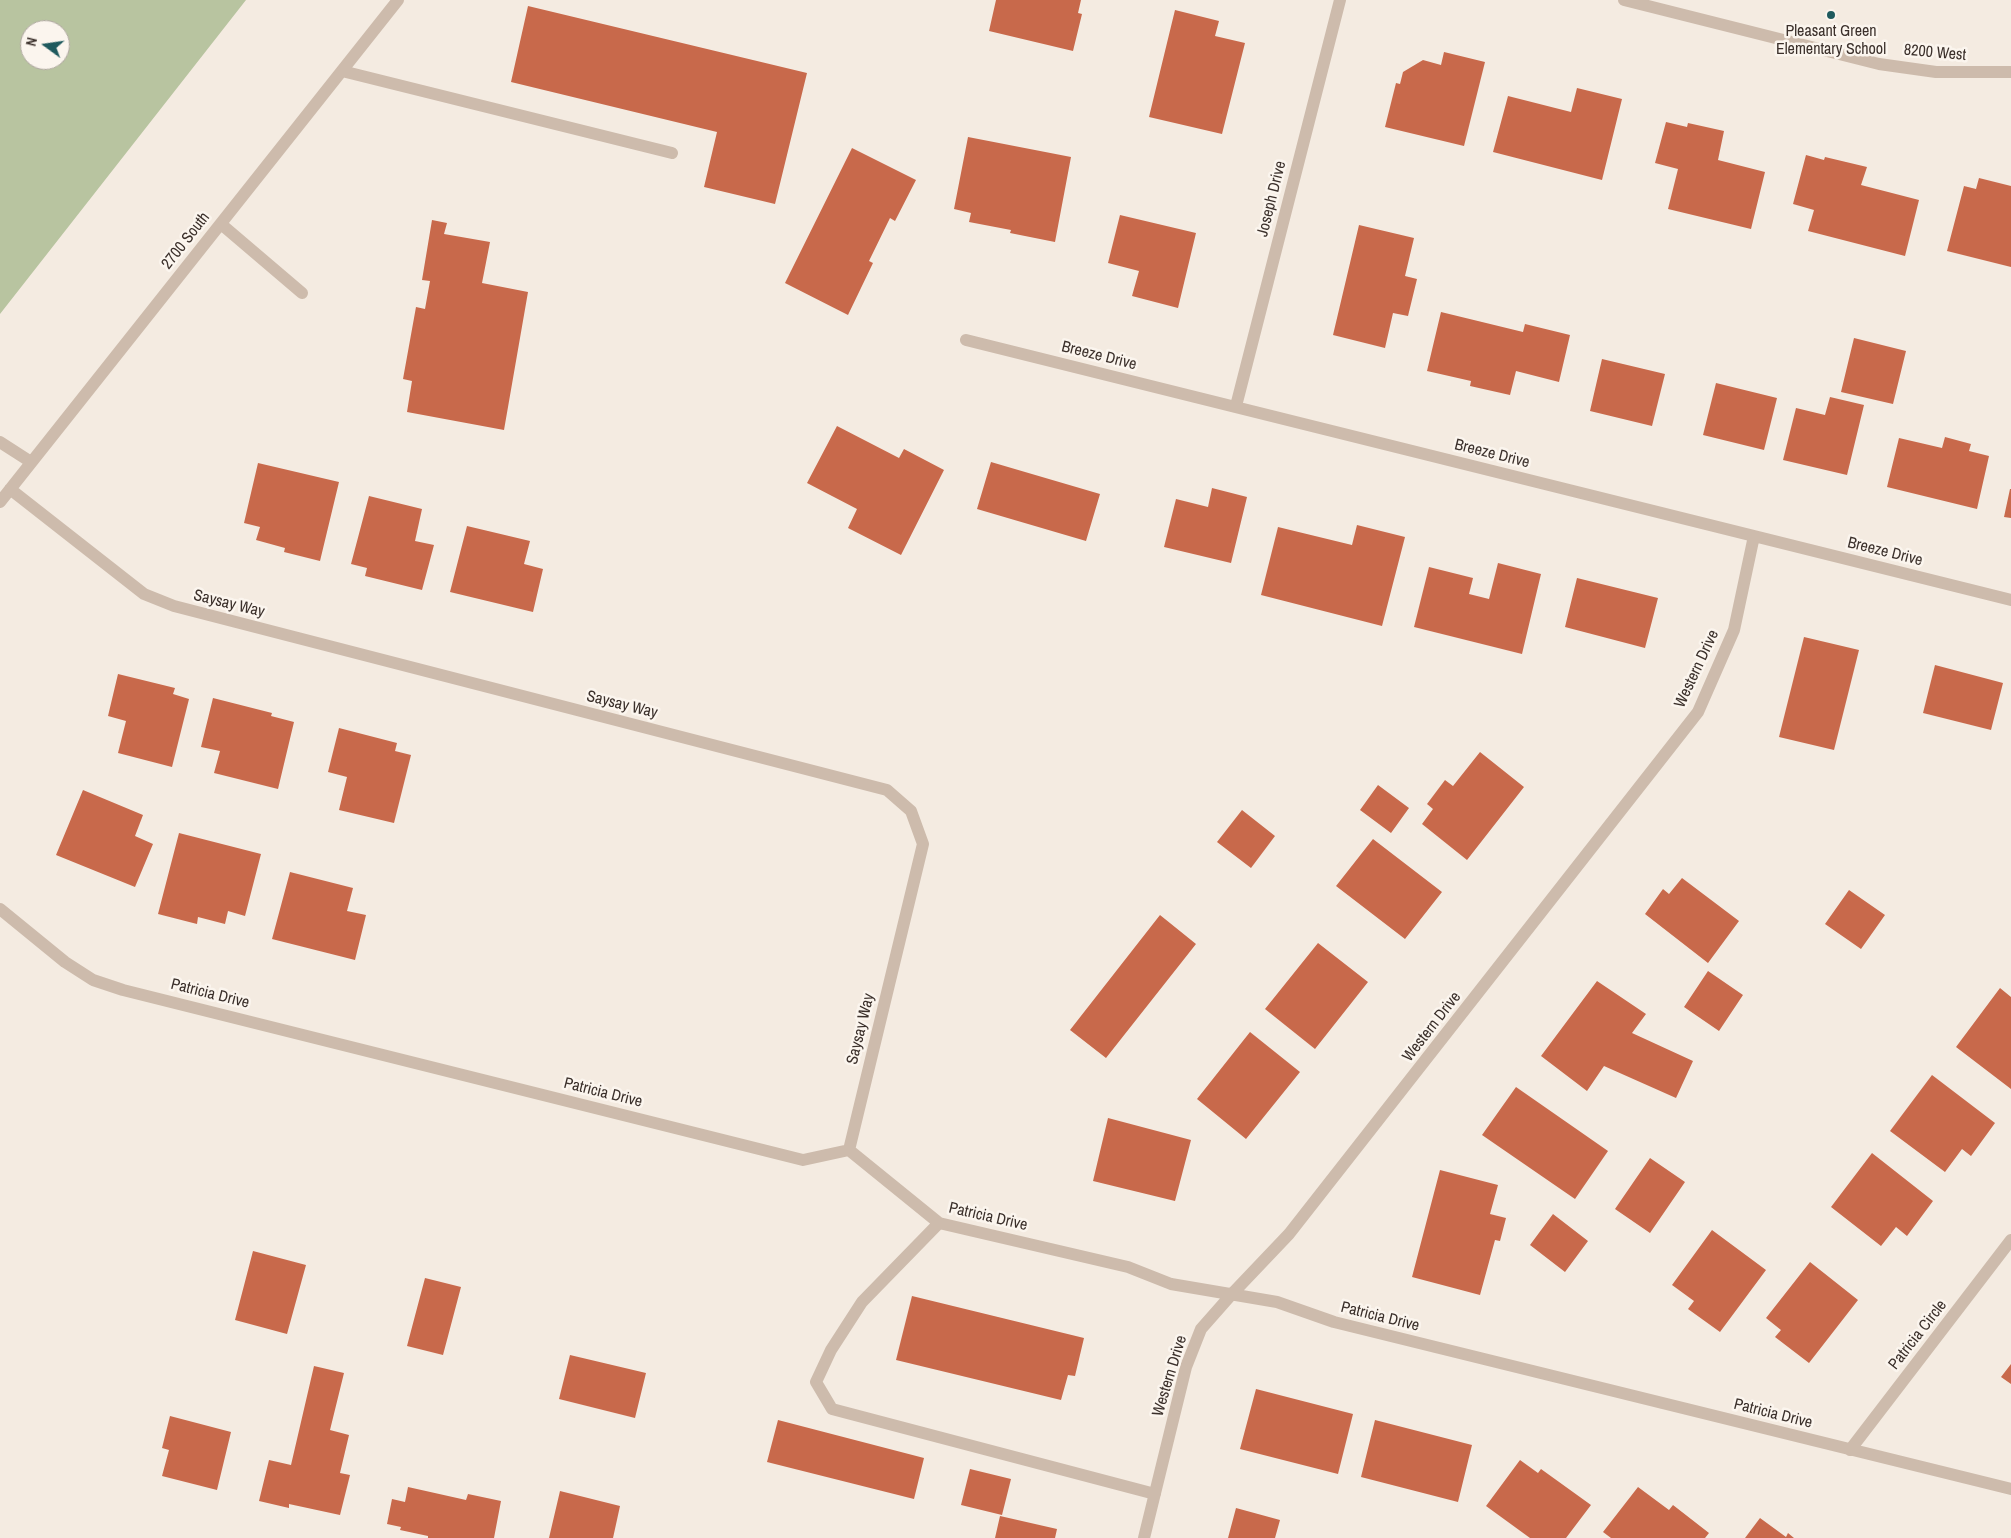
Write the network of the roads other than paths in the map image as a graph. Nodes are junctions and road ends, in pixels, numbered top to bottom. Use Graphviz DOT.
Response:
graph roads {
  1 [pos="398,0"];
  2 [pos="1340,0"];
  3 [pos="1624,0"];
  4 [pos="342,71"];
  5 [pos="2011,72"];
  6 [pos="672,153"];
  7 [pos="221,224"];
  8 [pos="302,293"];
  9 [pos="966,340"];
  10 [pos="1236,406"];
  11 [pos="0,442"];
  12 [pos="31,462"];
  13 [pos="10,489"];
  14 [pos="0,502"];
  15 [pos="1754,536"];
  16 [pos="2011,600"];
  17 [pos="0,909"];
  18 [pos="849,1150"];
  19 [pos="939,1223"];
  20 [pos="2011,1240"];
  21 [pos="1230,1295"];
  22 [pos="1850,1450"];
  23 [pos="2011,1489"];
  24 [pos="1155,1494"];
  25 [pos="1144,1538"];
  1 -- 4 [label="street, 2700 South"];
  2 -- 10 [label="street, Joseph Drive"];
  3 -- 5 [label="street, 8200 West"];
  4 -- 6 [label="street"];
  4 -- 7 [label="street, 2700 South"];
  7 -- 8 [label="street"];
  7 -- 12 [label="street, 2700 South"];
  9 -- 10 [label="street, Breeze Drive"];
  10 -- 15 [label="street, Breeze Drive"];
  11 -- 12 [label="street"];
  12 -- 13 [label="street, 2700 South"];
  13 -- 14 [label="street, 2700 South"];
  13 -- 18 [label="street, Saysay Way"];
  15 -- 16 [label="street, Breeze Drive"];
  15 -- 21 [label="street, Western Drive"];
  17 -- 18 [label="street, Patricia Drive"];
  18 -- 19 [label="street, Patricia Drive"];
  19 -- 21 [label="street, Patricia Drive"];
  19 -- 24 [label="street"];
  20 -- 22 [label="street, Patricia Circle"];
  21 -- 22 [label="street, Patricia Drive"];
  21 -- 24 [label="street, Western Drive"];
  22 -- 23 [label="street, Patricia Drive"];
  24 -- 25 [label="street, Western Drive"];
}
